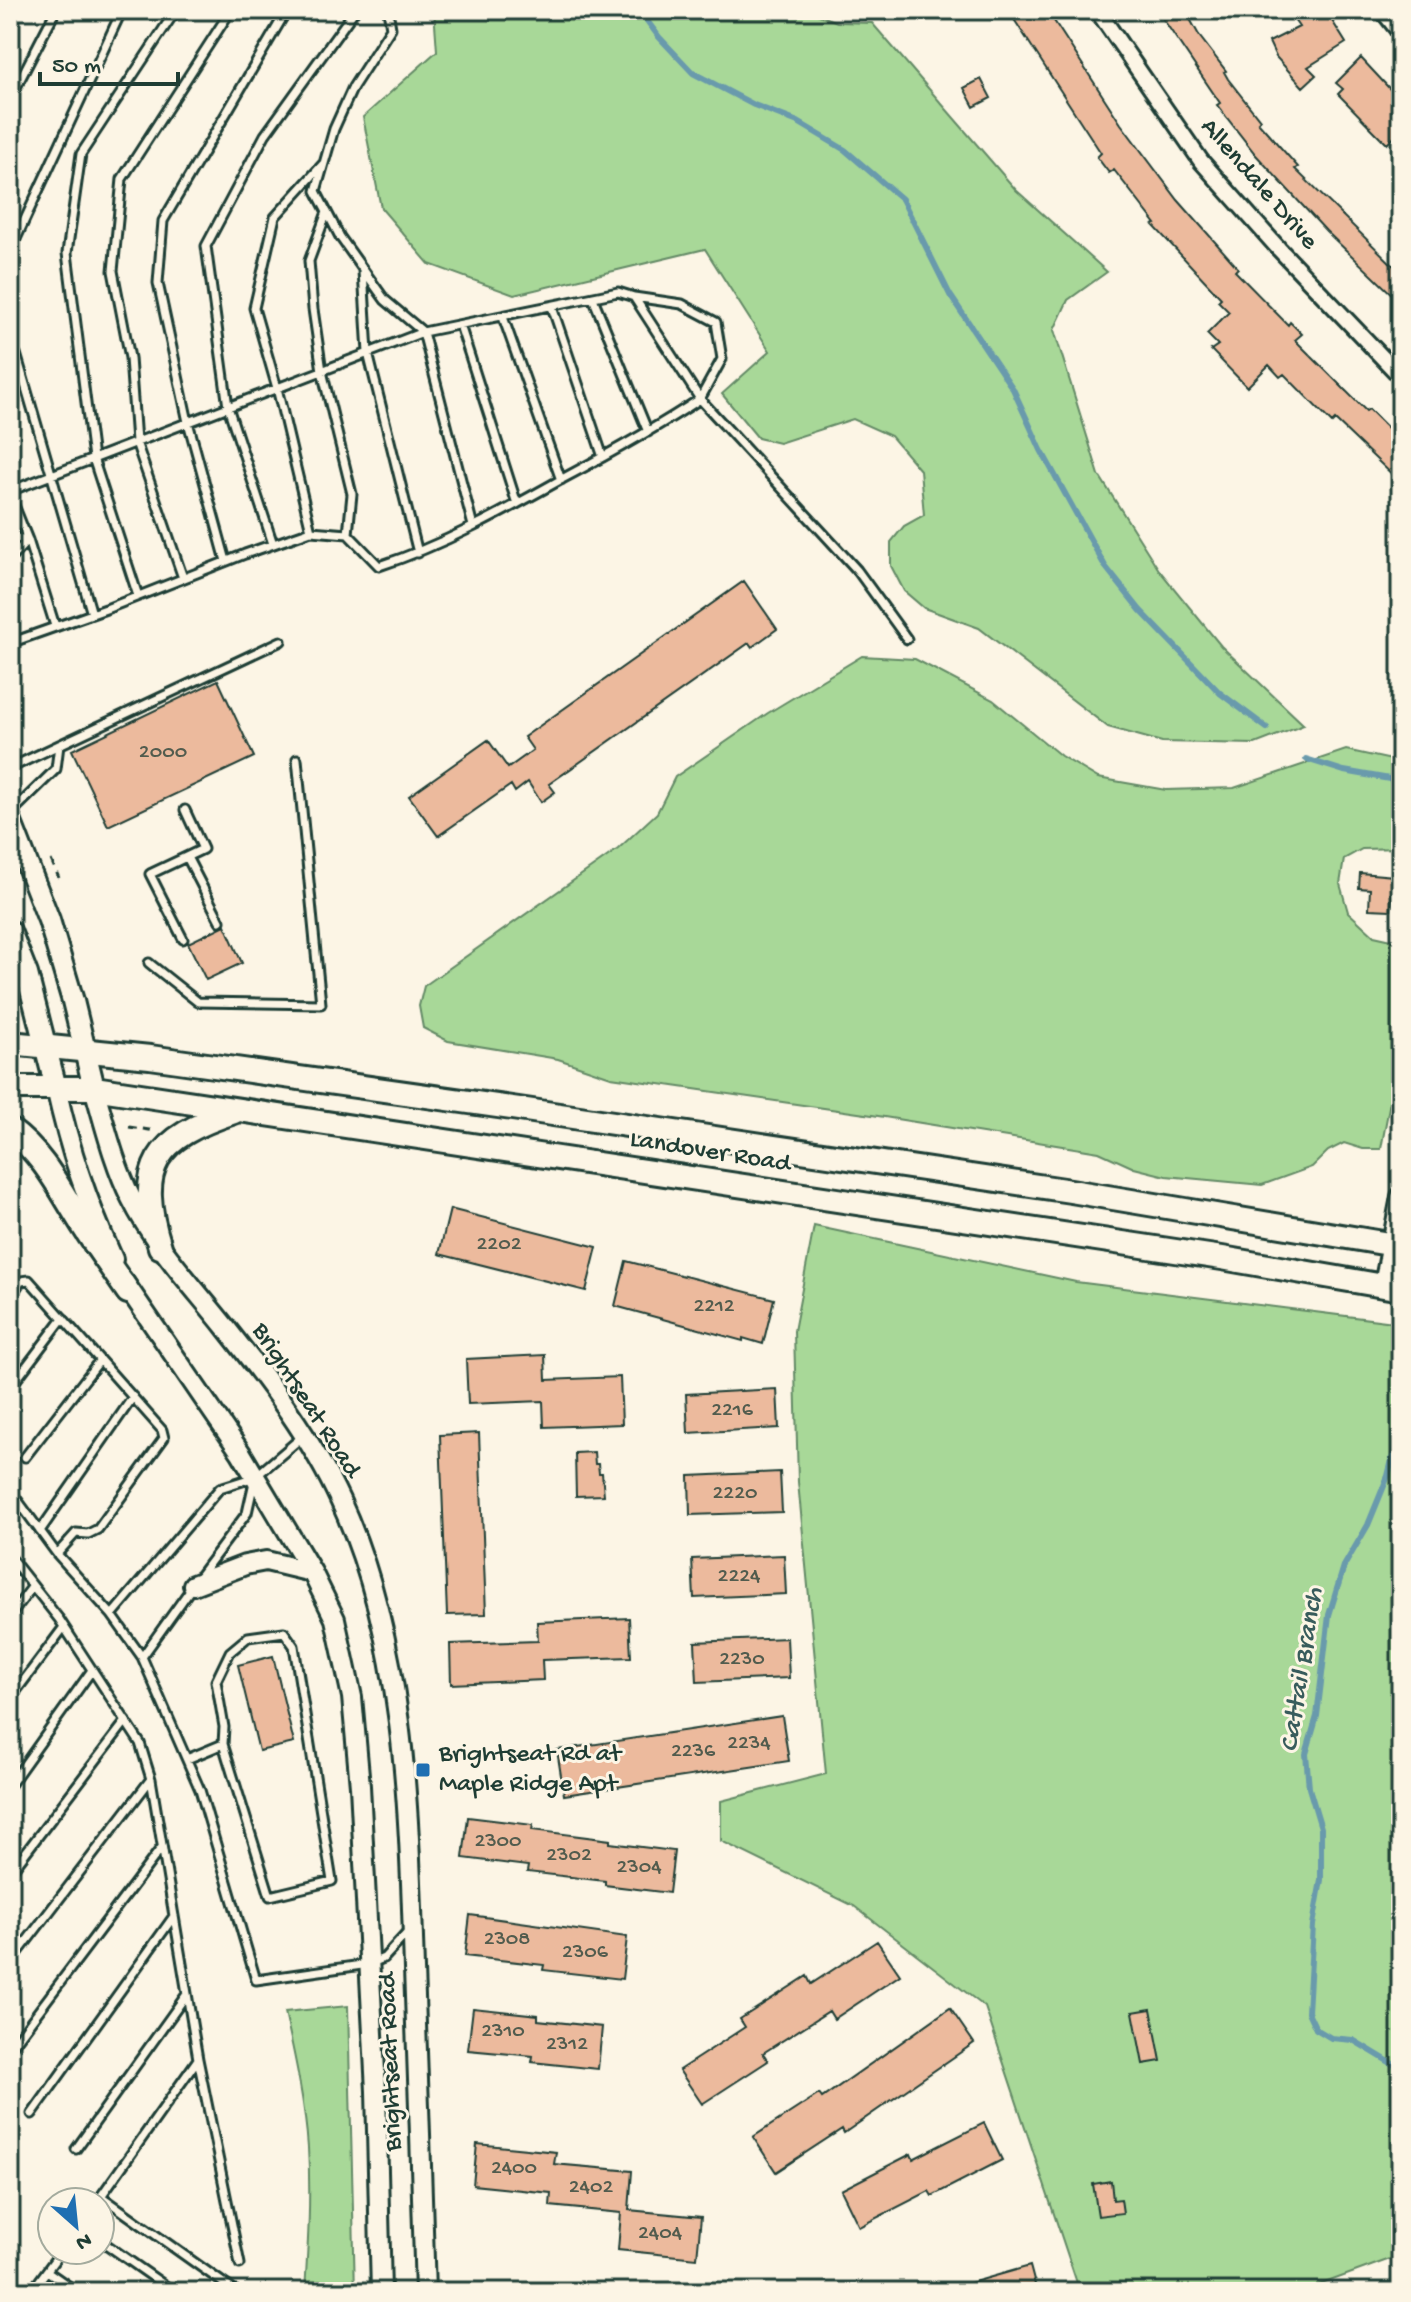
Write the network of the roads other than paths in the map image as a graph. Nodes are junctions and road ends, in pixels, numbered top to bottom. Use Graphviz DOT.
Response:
graph roads {
  1 [pos="56,10"];
  2 [pos="122,10"];
  3 [pos="176,10"];
  4 [pos="231,10"];
  5 [pos="287,10"];
  6 [pos="355,10"];
  7 [pos="388,10"];
  8 [pos="1097,10"];
  9 [pos="1382,10"];
  10 [pos="1401,34"];
  11 [pos="10,99"];
  12 [pos="324,162"];
  13 [pos="327,212"];
  14 [pos="363,269"];
  15 [pos="634,297"];
  16 [pos="593,298"];
  17 [pos="552,307"];
  18 [pos="503,317"];
  19 [pos="460,325"];
  20 [pos="423,332"];
  21 [pos="368,353"];
  22 [pos="322,371"];
  23 [pos="1401,377"];
  24 [pos="277,388"];
  25 [pos="700,399"];
  26 [pos="228,407"];
  27 [pos="188,422"];
  28 [pos="648,432"];
  29 [pos="136,442"];
  30 [pos="603,457"];
  31 [pos="93,458"];
  32 [pos="49,475"];
  33 [pos="561,480"];
  34 [pos="10,493"];
  35 [pos="517,504"];
  36 [pos="473,526"];
  37 [pos="311,531"];
  38 [pos="348,534"];
  39 [pos="10,537"];
  40 [pos="28,540"];
  41 [pos="273,544"];
  42 [pos="418,553"];
  43 [pos="10,559"];
  44 [pos="226,561"];
  45 [pos="183,578"];
  46 [pos="138,596"];
  47 [pos="92,614"];
  48 [pos="55,626"];
  49 [pos="907,639"];
  50 [pos="281,641"];
  51 [pos="10,643"];
  52 [pos="59,745"];
  53 [pos="297,759"];
  54 [pos="10,768"];
  55 [pos="185,810"];
  56 [pos="10,814"];
  57 [pos="10,820"];
  58 [pos="187,857"];
  59 [pos="220,921"];
  60 [pos="10,931"];
  61 [pos="183,939"];
  62 [pos="149,963"];
  63 [pos="10,1043"];
  64 [pos="45,1045"];
  65 [pos="85,1049"];
  66 [pos="10,1088"];
  67 [pos="56,1088"];
  68 [pos="94,1088"];
  69 [pos="241,1110"];
  70 [pos="10,1130"];
  71 [pos="1401,1197"];
  72 [pos="1397,1245"];
  73 [pos="160,1247"];
  74 [pos="1393,1287"];
  75 [pos="128,1292"];
  76 [pos="10,1297"];
  77 [pos="63,1318"];
  78 [pos="100,1360"];
  79 [pos="10,1388"];
  80 [pos="133,1397"];
  81 [pos="303,1436"];
  82 [pos="25,1457"];
  83 [pos="255,1477"];
  84 [pos="10,1490"];
  85 [pos="40,1531"];
  86 [pos="57,1554"];
  87 [pos="10,1557"];
  88 [pos="312,1572"];
  89 [pos="193,1585"];
  90 [pos="33,1586"];
  91 [pos="112,1615"];
  92 [pos="10,1616"];
  93 [pos="64,1627"];
  94 [pos="142,1657"];
  95 [pos="92,1670"];
  96 [pos="10,1699"];
  97 [pos="126,1721"];
  98 [pos="223,1744"];
  99 [pos="187,1759"];
  100 [pos="151,1779"];
  101 [pos="10,1785"];
  102 [pos="162,1847"];
  103 [pos="10,1873"];
  104 [pos="174,1916"];
  105 [pos="413,1926"];
  106 [pos="10,1963"];
  107 [pos="369,1964"];
  108 [pos="187,1994"];
  109 [pos="10,2049"];
  110 [pos="198,2059"];
  111 [pos="32,2114"];
  112 [pos="76,2149"];
  113 [pos="108,2186"];
  114 [pos="116,2211"];
  115 [pos="116,2251"];
  116 [pos="240,2264"];
  117 [pos="51,2266"];
  118 [pos="47,2271"];
  119 [pos="31,2292"];
  120 [pos="77,2292"];
  121 [pos="174,2292"];
  122 [pos="236,2292"];
  123 [pos="381,2292"];
  124 [pos="425,2292"];
  1 -- 11 [label="lane"];
  2 -- 32 [label="lane"];
  3 -- 31 [label="lane"];
  4 -- 29 [label="lane"];
  5 -- 27 [label="lane"];
  6 -- 26 [label="lane"];
  7 -- 12 [label="lane"];
  8 -- 23 [label="street, Allendale Drive"];
  9 -- 10 [label="street"];
  12 -- 13 [label="lane"];
  12 -- 24 [label="lane"];
  13 -- 14 [label="lane"];
  13 -- 22 [label="lane"];
  14 -- 20 [label="lane"];
  14 -- 21 [label="lane"];
  15 -- 16 [label="lane"];
  15 -- 25 [label="lane"];
  15 -- 25 [label="lane"];
  16 -- 17 [label="lane"];
  16 -- 28 [label="lane"];
  17 -- 18 [label="lane"];
  17 -- 30 [label="lane"];
  18 -- 19 [label="lane"];
  18 -- 33 [label="lane"];
  19 -- 20 [label="lane"];
  19 -- 35 [label="lane"];
  20 -- 21 [label="lane"];
  20 -- 36 [label="lane"];
  21 -- 22 [label="lane"];
  21 -- 42 [label="lane"];
  22 -- 24 [label="lane"];
  22 -- 38 [label="lane"];
  24 -- 26 [label="lane"];
  24 -- 37 [label="lane"];
  25 -- 28 [label="lane"];
  25 -- 49 [label="lane"];
  26 -- 27 [label="lane"];
  26 -- 41 [label="lane"];
  27 -- 29 [label="lane"];
  27 -- 44 [label="lane"];
  28 -- 30 [label="lane"];
  29 -- 31 [label="lane"];
  29 -- 45 [label="lane"];
  30 -- 33 [label="lane"];
  31 -- 32 [label="lane"];
  31 -- 46 [label="lane"];
  32 -- 34 [label="lane"];
  32 -- 47 [label="lane"];
  33 -- 35 [label="lane"];
  34 -- 40 [label="lane"];
  35 -- 36 [label="lane"];
  36 -- 42 [label="lane"];
  37 -- 38 [label="lane"];
  37 -- 41 [label="lane"];
  38 -- 42 [label="lane"];
  39 -- 40 [label="lane"];
  40 -- 43 [label="lane"];
  40 -- 48 [label="lane"];
  41 -- 44 [label="lane"];
  44 -- 45 [label="lane"];
  45 -- 46 [label="lane"];
  46 -- 47 [label="lane"];
  47 -- 48 [label="lane"];
  48 -- 51 [label="lane"];
  50 -- 52 [label="lane"];
  52 -- 54 [label="lane"];
  52 -- 56 [label="lane"];
  53 -- 62 [label="lane"];
  55 -- 58 [label="lane"];
  57 -- 65 [label="main road, Brightseat Road"];
  58 -- 59 [label="lane"];
  58 -- 61 [label="lane"];
  60 -- 64 [label="main road, Brightseat Road"];
  63 -- 64 [label="main road, Landover Road"];
  64 -- 65 [label="main road, Landover Road"];
  64 -- 67 [label="main road, Brightseat Road"];
  65 -- 68 [label="main road, Brightseat Road"];
  65 -- 72 [label="main road, Landover Road"];
  66 -- 67 [label="main road, Landover Road"];
  67 -- 68 [label="main road, Landover Road"];
  67 -- 75 [label="street, Brightseat Road"];
  68 -- 69 [label="main road, Landover Road"];
  68 -- 73 [label="street, Brightseat Road"];
  69 -- 73 [label="main road"];
  69 -- 74 [label="main road, Landover Road"];
  70 -- 75 [label="main road"];
  71 -- 72 [label="street"];
  72 -- 74 [label="street"];
  73 -- 81 [label="street, Brightseat Road"];
  75 -- 83 [label="street, Brightseat Road"];
  76 -- 77 [label="lane"];
  77 -- 78 [label="lane"];
  77 -- 79 [label="lane"];
  78 -- 80 [label="lane"];
  78 -- 82 [label="lane"];
  80 -- 85 [label="lane"];
  80 -- 86 [label="lane"];
  81 -- 83 [label="lane"];
  81 -- 105 [label="street, Brightseat Road"];
  83 -- 88 [label="street, Brightseat Road"];
  83 -- 89 [label="lane"];
  83 -- 91 [label="lane"];
  84 -- 85 [label="lane"];
  85 -- 86 [label="lane"];
  86 -- 91 [label="lane"];
  87 -- 90 [label="lane"];
  88 -- 89 [label="street"];
  88 -- 107 [label="street, Brightseat Road"];
  89 -- 94 [label="lane"];
  90 -- 92 [label="lane"];
  90 -- 93 [label="lane"];
  91 -- 94 [label="lane"];
  93 -- 95 [label="lane"];
  93 -- 96 [label="lane"];
  94 -- 99 [label="lane"];
  95 -- 97 [label="lane"];
  95 -- 101 [label="lane"];
  97 -- 100 [label="lane"];
  97 -- 103 [label="lane"];
  98 -- 98 [label="lane"];
  98 -- 99 [label="lane"];
  99 -- 107 [label="lane"];
  100 -- 102 [label="lane"];
  100 -- 106 [label="lane"];
  102 -- 104 [label="lane"];
  102 -- 109 [label="lane"];
  104 -- 108 [label="lane"];
  104 -- 111 [label="lane"];
  105 -- 107 [label="lane"];
  105 -- 124 [label="street, Brightseat Road"];
  107 -- 123 [label="street, Brightseat Road"];
  108 -- 110 [label="lane"];
  108 -- 112 [label="lane"];
  110 -- 113 [label="lane"];
  110 -- 116 [label="lane"];
  114 -- 122 [label="lane"];
  115 -- 121 [label="lane"];
  117 -- 118 [label="lane"];
  118 -- 119 [label="lane"];
  118 -- 120 [label="lane"];
}
